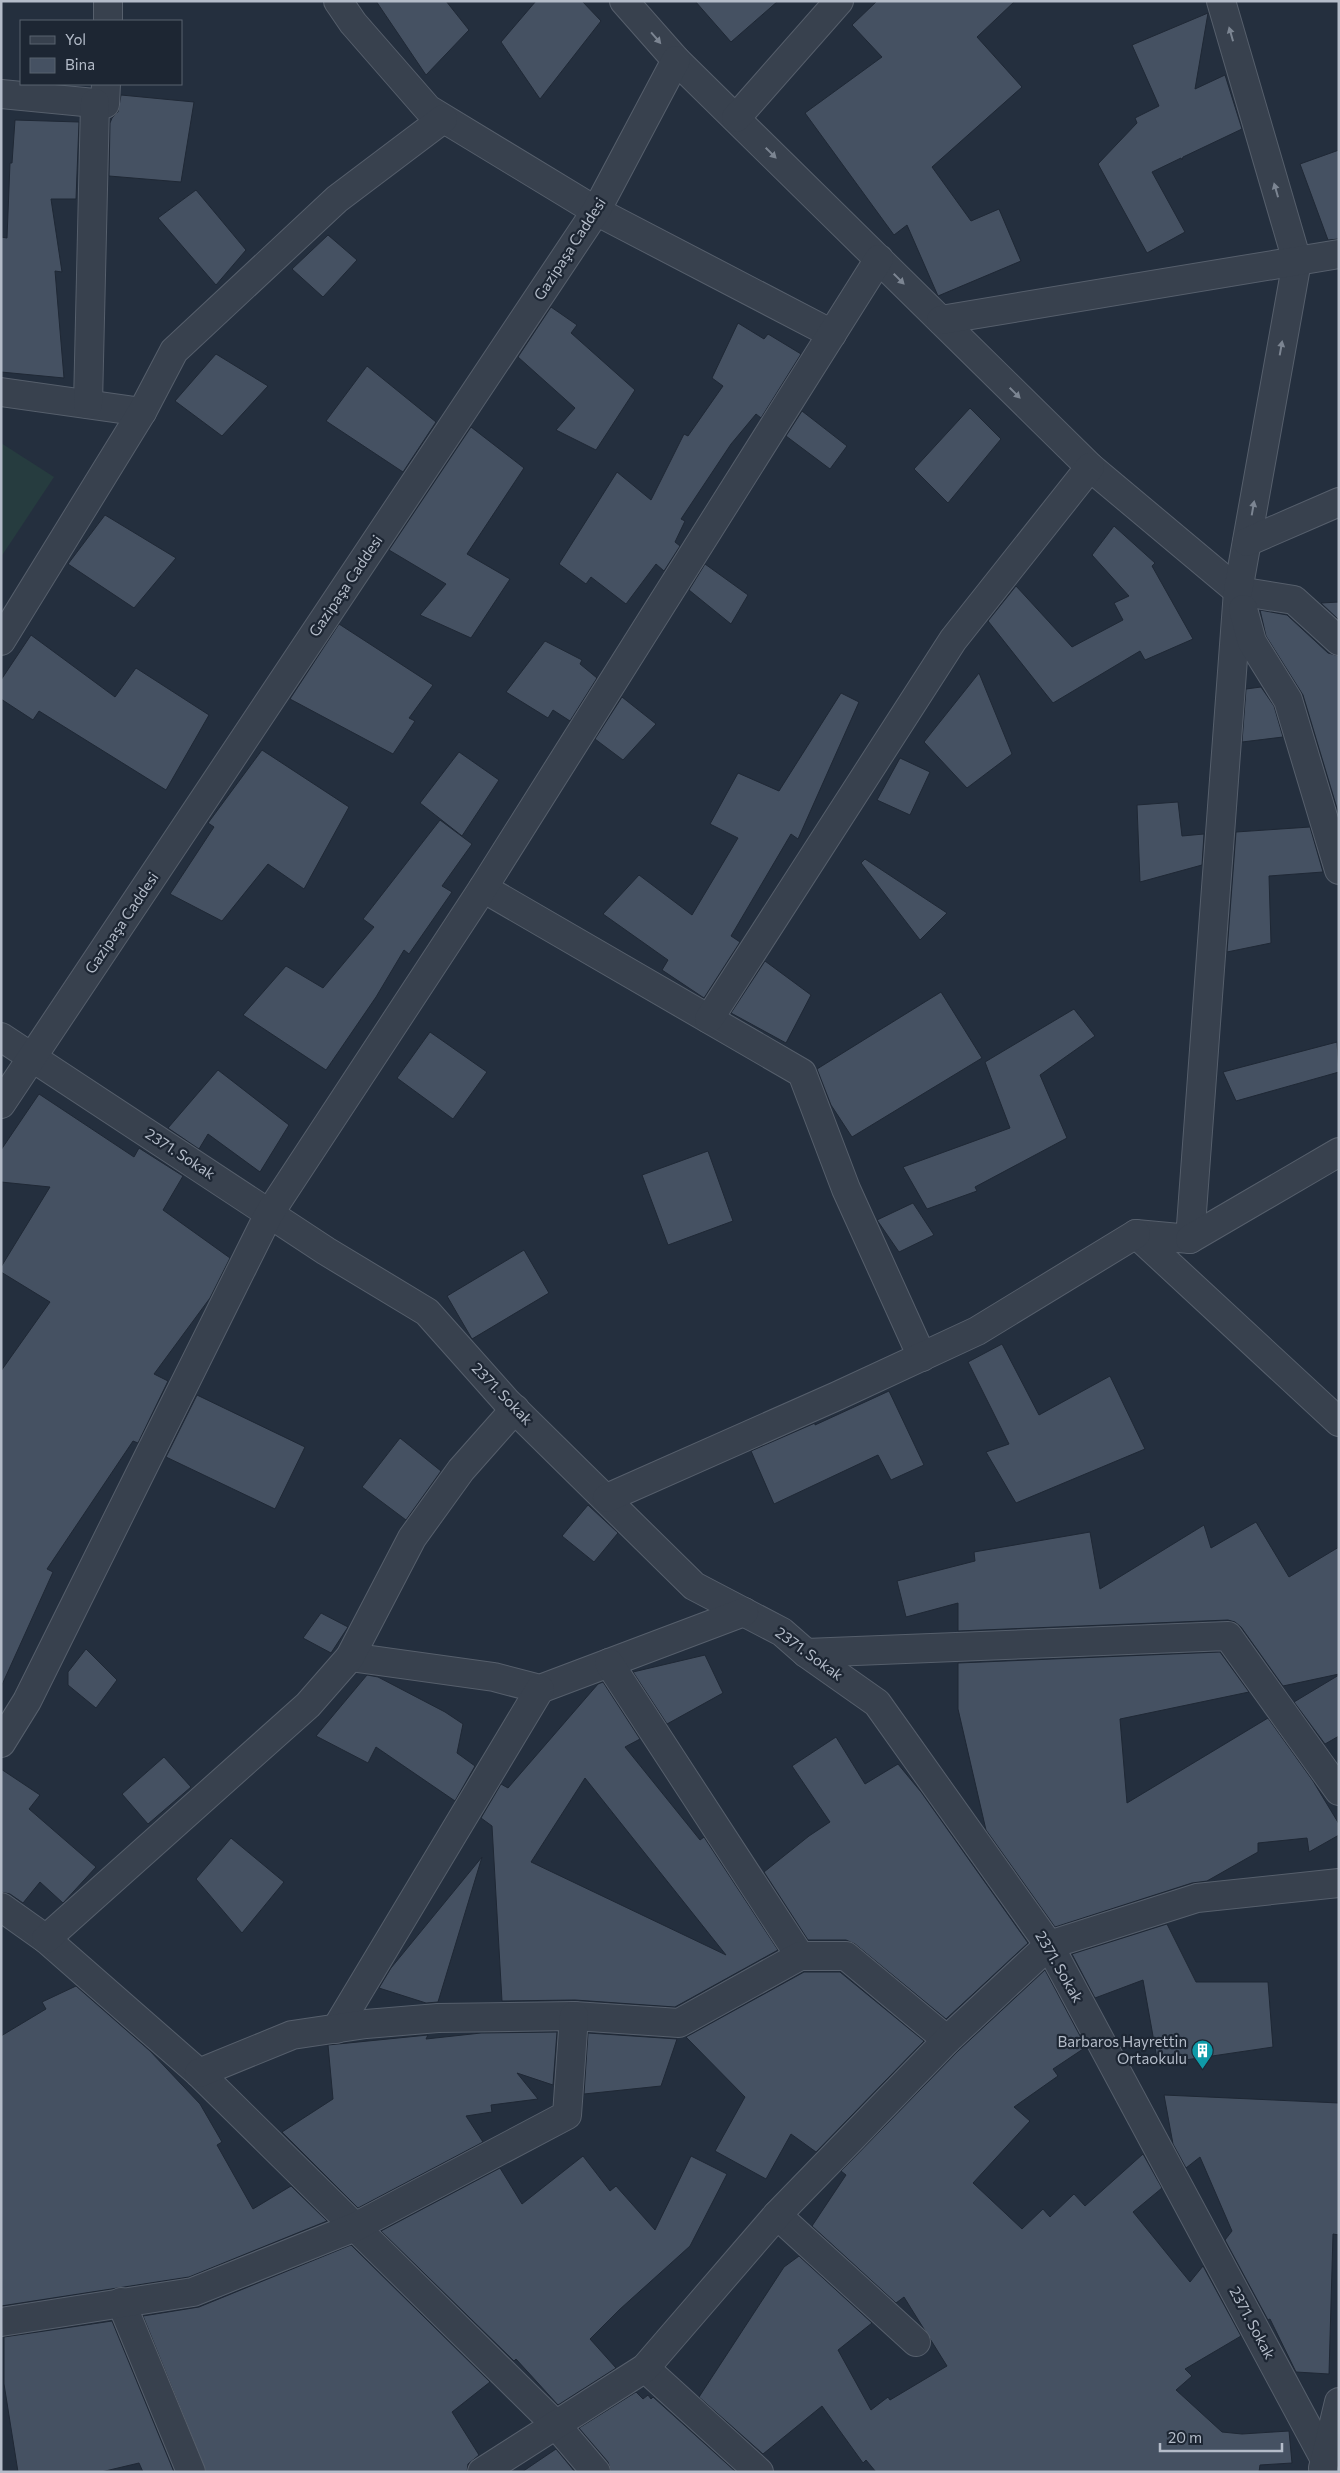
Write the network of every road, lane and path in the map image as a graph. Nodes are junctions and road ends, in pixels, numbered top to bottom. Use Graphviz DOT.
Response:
graph roads {
  1 [pos="108,1"];
  2 [pos="338,1"];
  3 [pos="624,1"];
  4 [pos="839,1"];
  5 [pos="1221,1"];
  6 [pos="108,20"];
  7 [pos="676,60"];
  8 [pos="100,93"];
  9 [pos="1,94"];
  10 [pos="443,118"];
  11 [pos="736,118"];
  12 [pos="596,211"];
  13 [pos="1339,254"];
  14 [pos="879,259"];
  15 [pos="1297,261"];
  16 [pos="942,320"];
  17 [pos="832,334"];
  18 [pos="1,392"];
  19 [pos="88,404"];
  20 [pos="142,412"];
  21 [pos="1090,467"];
  22 [pos="1339,502"];
  23 [pos="1247,542"];
  24 [pos="1238,591"];
  25 [pos="1339,640"];
  26 [pos="1,641"];
  27 [pos="1339,870"];
  28 [pos="484,888"];
  29 [pos="709,1019"];
  30 [pos="1,1037"];
  31 [pos="32,1058"];
  32 [pos="1,1104"];
  33 [pos="1339,1152"];
  34 [pos="269,1214"];
  35 [pos="1136,1234"];
  36 [pos="1190,1239"];
  37 [pos="922,1357"];
  38 [pos="515,1410"];
  39 [pos="1339,1422"];
  40 [pos="607,1498"];
  41 [pos="744,1612"];
  42 [pos="806,1653"];
  43 [pos="350,1658"];
  44 [pos="609,1662"];
  45 [pos="540,1689"];
  46 [pos="1,1743"];
  47 [pos="1339,1792"];
  48 [pos="1339,1883"];
  49 [pos="1,1907"];
  50 [pos="46,1940"];
  51 [pos="1049,1945"];
  52 [pos="800,1956"];
  53 [pos="574,2016"];
  54 [pos="336,2028"];
  55 [pos="947,2040"];
  56 [pos="199,2073"];
  57 [pos="778,2216"];
  58 [pos="355,2227"];
  59 [pos="121,2302"];
  60 [pos="1,2322"];
  61 [pos="916,2342"];
  62 [pos="645,2368"];
  63 [pos="1339,2402"];
  64 [pos="556,2425"];
  65 [pos="1324,2465"];
  66 [pos="191,2472"];
  67 [pos="482,2472"];
  68 [pos="596,2472"];
  69 [pos="759,2472"];
  1 -- 6 [label="street"];
  2 -- 10 [label="street"];
  3 -- 7 [label="street, one-way"];
  4 -- 11 [label="street"];
  15 -- 5 [label="street, one-way"];
  7 -- 11 [label="street"];
  7 -- 12 [label="street, Gazipaşa Caddesi"];
  8 -- 9 [label="street"];
  8 -- 19 [label="street"];
  10 -- 12 [label="street"];
  10 -- 20 [label="street"];
  11 -- 14 [label="street, one-way"];
  12 -- 17 [label="street"];
  12 -- 31 [label="street, Gazipaşa Caddesi"];
  13 -- 15 [label="street"];
  14 -- 16 [label="street, one-way"];
  14 -- 17 [label="street"];
  15 -- 16 [label="street"];
  23 -- 15 [label="street, one-way"];
  16 -- 21 [label="street, one-way"];
  17 -- 28 [label="street"];
  18 -- 19 [label="street"];
  19 -- 20 [label="street"];
  20 -- 26 [label="street"];
  21 -- 24 [label="street"];
  21 -- 29 [label="street"];
  22 -- 23 [label="street"];
  23 -- 24 [label="street"];
  24 -- 25 [label="street"];
  24 -- 27 [label="street"];
  24 -- 36 [label="street"];
  28 -- 29 [label="street"];
  28 -- 34 [label="street"];
  29 -- 37 [label="street"];
  30 -- 31 [label="street, 2371. Sokak"];
  31 -- 32 [label="street, Gazipaşa Caddesi"];
  31 -- 34 [label="street, 2371. Sokak"];
  33 -- 36 [label="street"];
  34 -- 38 [label="street, 2371. Sokak"];
  34 -- 46 [label="street"];
  35 -- 36 [label="street"];
  35 -- 37 [label="street"];
  35 -- 39 [label="street"];
  37 -- 40 [label="street"];
  38 -- 40 [label="street, 2371. Sokak"];
  38 -- 43 [label="street"];
  40 -- 41 [label="street, 2371. Sokak"];
  41 -- 42 [label="street, 2371. Sokak"];
  41 -- 44 [label="street"];
  42 -- 47 [label="street"];
  42 -- 51 [label="street, 2371. Sokak"];
  43 -- 45 [label="street"];
  43 -- 50 [label="street"];
  44 -- 45 [label="street"];
  44 -- 52 [label="street"];
  45 -- 54 [label="street"];
  48 -- 51 [label="street"];
  49 -- 50 [label="street"];
  50 -- 56 [label="street"];
  51 -- 55 [label="street"];
  51 -- 65 [label="street, 2371. Sokak"];
  52 -- 53 [label="street"];
  52 -- 55 [label="street"];
  53 -- 54 [label="street"];
  53 -- 58 [label="street"];
  54 -- 56 [label="street"];
  55 -- 57 [label="street"];
  56 -- 58 [label="street"];
  57 -- 61 [label="street"];
  57 -- 62 [label="street"];
  58 -- 59 [label="street"];
  58 -- 64 [label="street"];
  59 -- 60 [label="street"];
  59 -- 66 [label="street"];
  62 -- 64 [label="street"];
  62 -- 69 [label="street"];
  63 -- 65 [label="street"];
  64 -- 67 [label="street"];
  64 -- 68 [label="street"];
}
